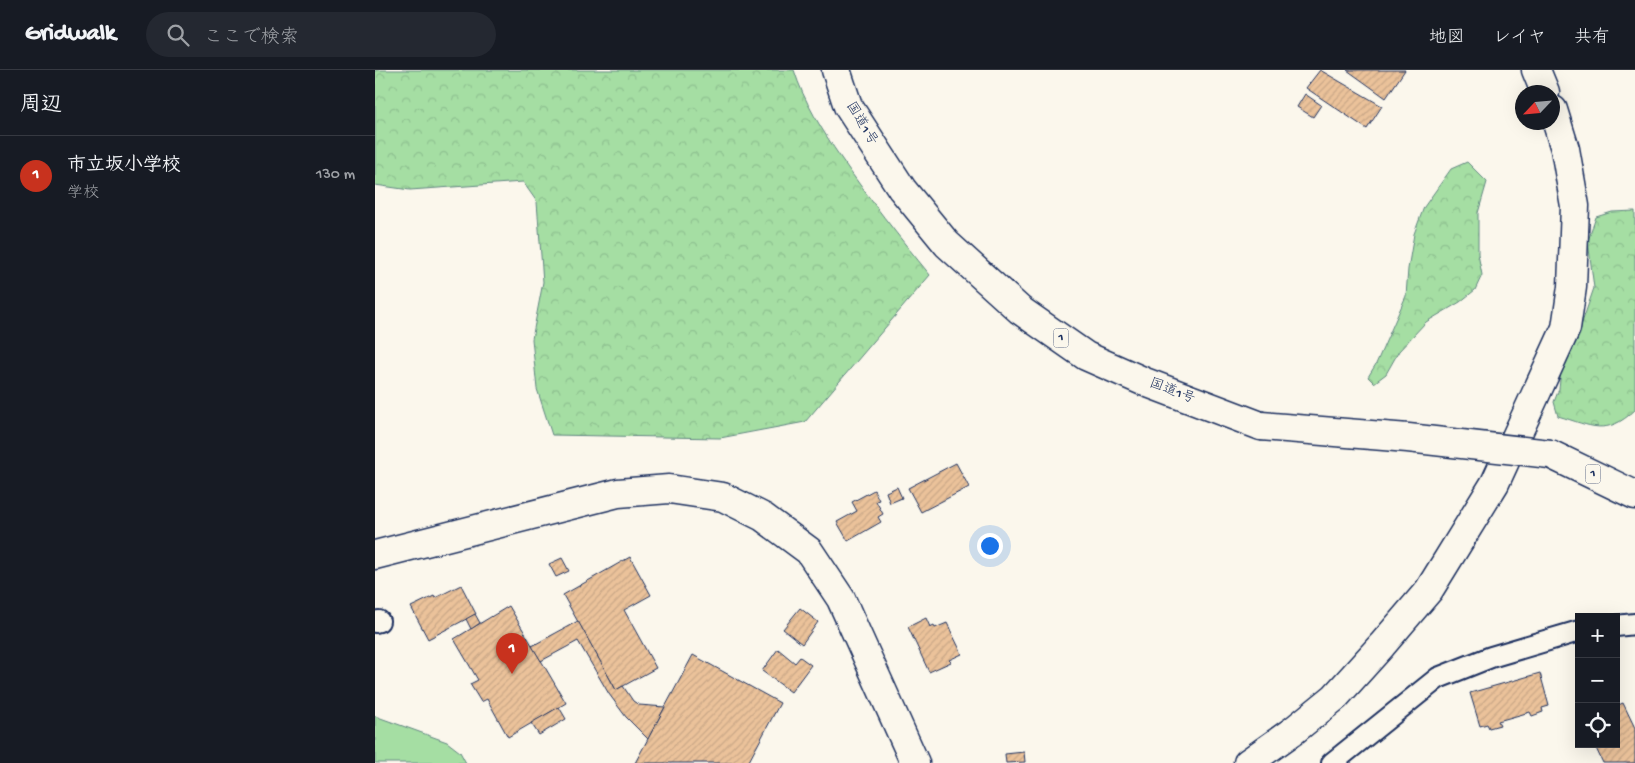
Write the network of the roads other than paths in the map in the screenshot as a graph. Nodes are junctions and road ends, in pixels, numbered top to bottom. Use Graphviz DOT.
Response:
graph roads {
  1 [pos="836,70"];
  2 [pos="1536,70"];
  3 [pos="1542,85"];
  4 [pos="1559,130"];
  5 [pos="1634,495"];
  6 [pos="375,555"];
  7 [pos="1635,624"];
  8 [pos="1620,626"];
  9 [pos="1575,632"];
  10 [pos="915,763"];
  11 [pos="1248,763"];
  12 [pos="1332,763"];
  1 -- 5 [label="main road, 国道1号 / 1, bridge"];
  2 -- 3 [label="main road"];
  4 -- 11 [label="main road"];
  6 -- 10 [label="main road"];
  7 -- 8 [label="street"];
  9 -- 12 [label="street"];
}
